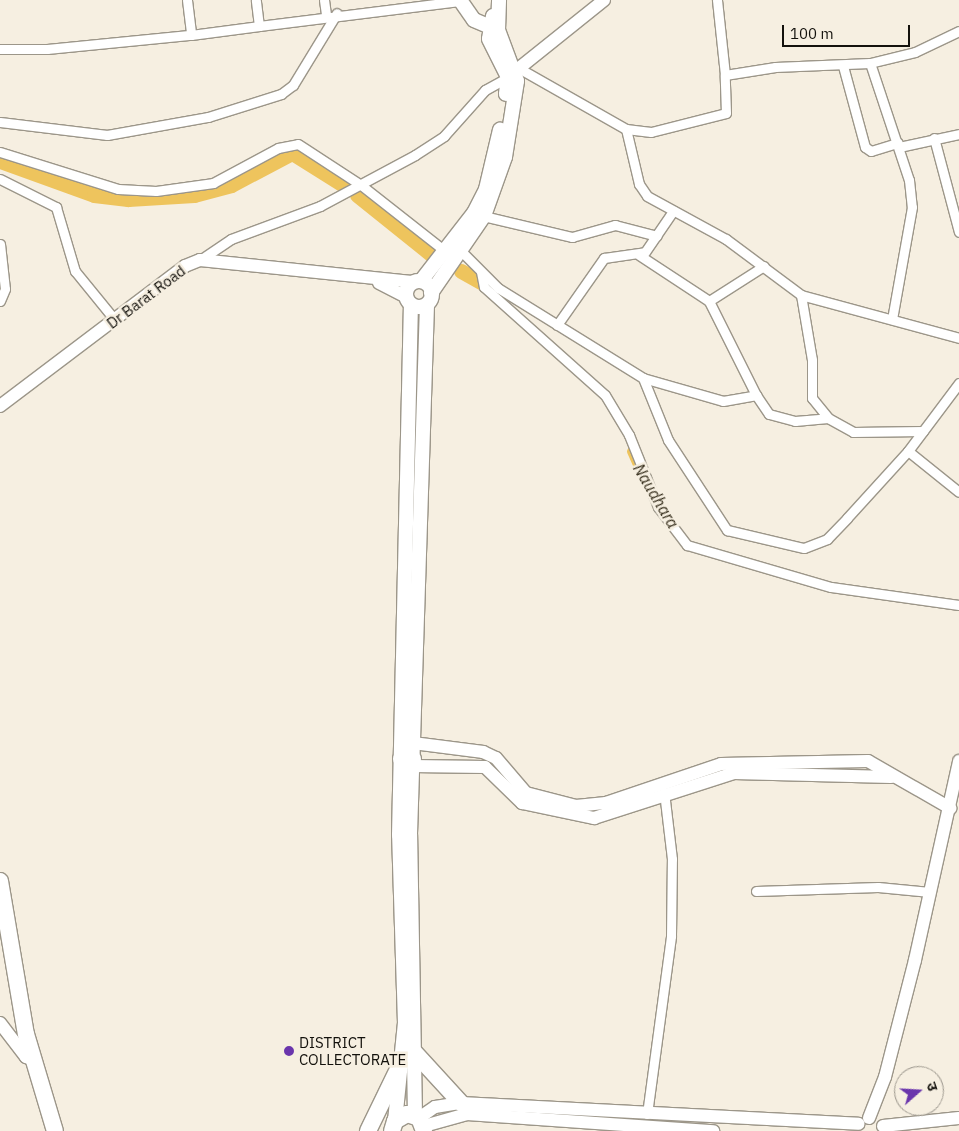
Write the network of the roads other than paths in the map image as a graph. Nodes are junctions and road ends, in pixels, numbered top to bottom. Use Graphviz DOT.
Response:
graph roads {
  1 [pos="186,0"];
  2 [pos="256,0"];
  3 [pos="324,0"];
  4 [pos="460,0"];
  5 [pos="604,0"];
  6 [pos="717,0"];
  7 [pos="498,6"];
  8 [pos="337,13"];
  9 [pos="326,15"];
  10 [pos="259,26"];
  11 [pos="493,29"];
  12 [pos="959,31"];
  13 [pos="191,35"];
  14 [pos="0,49"];
  15 [pos="870,64"];
  16 [pos="843,66"];
  17 [pos="516,73"];
  18 [pos="725,76"];
  19 [pos="0,122"];
  20 [pos="626,129"];
  21 [pos="959,134"];
  22 [pos="934,138"];
  23 [pos="898,145"];
  24 [pos="0,152"];
  25 [pos="0,179"];
  26 [pos="361,185"];
  27 [pos="673,212"];
  28 [pos="479,215"];
  29 [pos="959,232"];
  30 [pos="657,236"];
  31 [pos="0,244"];
  32 [pos="453,251"];
  33 [pos="639,255"];
  34 [pos="200,260"];
  35 [pos="764,266"];
  36 [pos="481,272"];
  37 [pos="374,281"];
  38 [pos="417,282"];
  39 [pos="801,295"];
  40 [pos="429,298"];
  41 [pos="0,301"];
  42 [pos="408,301"];
  43 [pos="709,301"];
  44 [pos="892,319"];
  45 [pos="115,320"];
  46 [pos="557,325"];
  47 [pos="959,338"];
  48 [pos="644,378"];
  49 [pos="959,383"];
  50 [pos="756,395"];
  51 [pos="0,406"];
  52 [pos="828,418"];
  53 [pos="923,431"];
  54 [pos="908,451"];
  55 [pos="959,492"];
  56 [pos="959,605"];
  57 [pos="410,757"];
  58 [pos="959,761"];
  59 [pos="891,777"];
  60 [pos="663,782"];
  61 [pos="664,796"];
  62 [pos="950,808"];
  63 [pos="0,881"];
  64 [pos="756,891"];
  65 [pos="930,892"];
  66 [pos="0,1023"];
  67 [pos="409,1056"];
  68 [pos="31,1058"];
  69 [pos="461,1103"];
  70 [pos="647,1114"];
  71 [pos="959,1118"];
  72 [pos="421,1123"];
  73 [pos="861,1124"];
  74 [pos="394,1126"];
  75 [pos="883,1129"];
  76 [pos="43,1131"];
  77 [pos="55,1131"];
  78 [pos="368,1131"];
  79 [pos="713,1131"];
  1 -- 13 [label="street"];
  2 -- 10 [label="street"];
  3 -- 9 [label="street"];
  4 -- 8 [label="street"];
  4 -- 11 [label="main road"];
  5 -- 17 [label="street"];
  6 -- 18 [label="street"];
  7 -- 11 [label="main road"];
  8 -- 9 [label="street"];
  8 -- 19 [label="street"];
  9 -- 10 [label="street"];
  10 -- 13 [label="street"];
  11 -- 17 [label="main road"];
  12 -- 15 [label="street"];
  13 -- 14 [label="street"];
  15 -- 16 [label="street"];
  15 -- 23 [label="street"];
  16 -- 18 [label="street"];
  16 -- 23 [label="street"];
  17 -- 20 [label="street"];
  17 -- 26 [label="street"];
  17 -- 28 [label="main road"];
  18 -- 20 [label="street"];
  20 -- 27 [label="street"];
  21 -- 22 [label="street"];
  22 -- 23 [label="street"];
  22 -- 29 [label="street"];
  23 -- 44 [label="street"];
  24 -- 26 [label="street"];
  25 -- 45 [label="street"];
  26 -- 32 [label="street"];
  26 -- 34 [label="street"];
  27 -- 30 [label="street"];
  27 -- 35 [label="street"];
  28 -- 30 [label="street"];
  28 -- 32 [label="main road"];
  30 -- 33 [label="street"];
  31 -- 41 [label="street"];
  32 -- 36 [label="street"];
  32 -- 38 [label="main road"];
  32 -- 40 [label="main road"];
  33 -- 43 [label="street"];
  33 -- 46 [label="street"];
  34 -- 37 [label="street, Dr Barat Road"];
  34 -- 45 [label="street, Dr Barat Road"];
  35 -- 39 [label="street"];
  35 -- 43 [label="street"];
  36 -- 46 [label="street"];
  36 -- 56 [label="street"];
  37 -- 38 [label="street, Dr Barat Road"];
  37 -- 42 [label="street, Dr Barat Road"];
  38 -- 40 [label="main road"];
  38 -- 42 [label="main road"];
  39 -- 44 [label="street"];
  39 -- 52 [label="street"];
  40 -- 42 [label="main road"];
  40 -- 57 [label="main road"];
  42 -- 57 [label="main road"];
  43 -- 50 [label="street"];
  44 -- 47 [label="street"];
  45 -- 51 [label="street, Dr Barat Road"];
  46 -- 48 [label="street"];
  48 -- 50 [label="street"];
  48 -- 54 [label="street"];
  49 -- 53 [label="street"];
  50 -- 52 [label="street"];
  52 -- 53 [label="street"];
  53 -- 54 [label="street"];
  54 -- 55 [label="street"];
  57 -- 60 [label="street"];
  57 -- 61 [label="street"];
  57 -- 67 [label="main road"];
  58 -- 62 [label="street"];
  59 -- 60 [label="street"];
  59 -- 61 [label="street"];
  59 -- 62 [label="street"];
  60 -- 61 [label="street"];
  61 -- 70 [label="street"];
  62 -- 65 [label="street"];
  63 -- 68 [label="highway"];
  64 -- 65 [label="street"];
  65 -- 73 [label="street"];
  66 -- 68 [label="street"];
  67 -- 69 [label="highway"];
  67 -- 72 [label="main road"];
  67 -- 74 [label="main road"];
  67 -- 78 [label="highway"];
  68 -- 76 [label="highway"];
  68 -- 77 [label="highway"];
  69 -- 70 [label="street"];
  69 -- 72 [label="street"];
  70 -- 73 [label="street"];
  71 -- 75 [label="street"];
  72 -- 74 [label="highway"];
  72 -- 79 [label="street"];
  73 -- 75 [label="street"];
}
